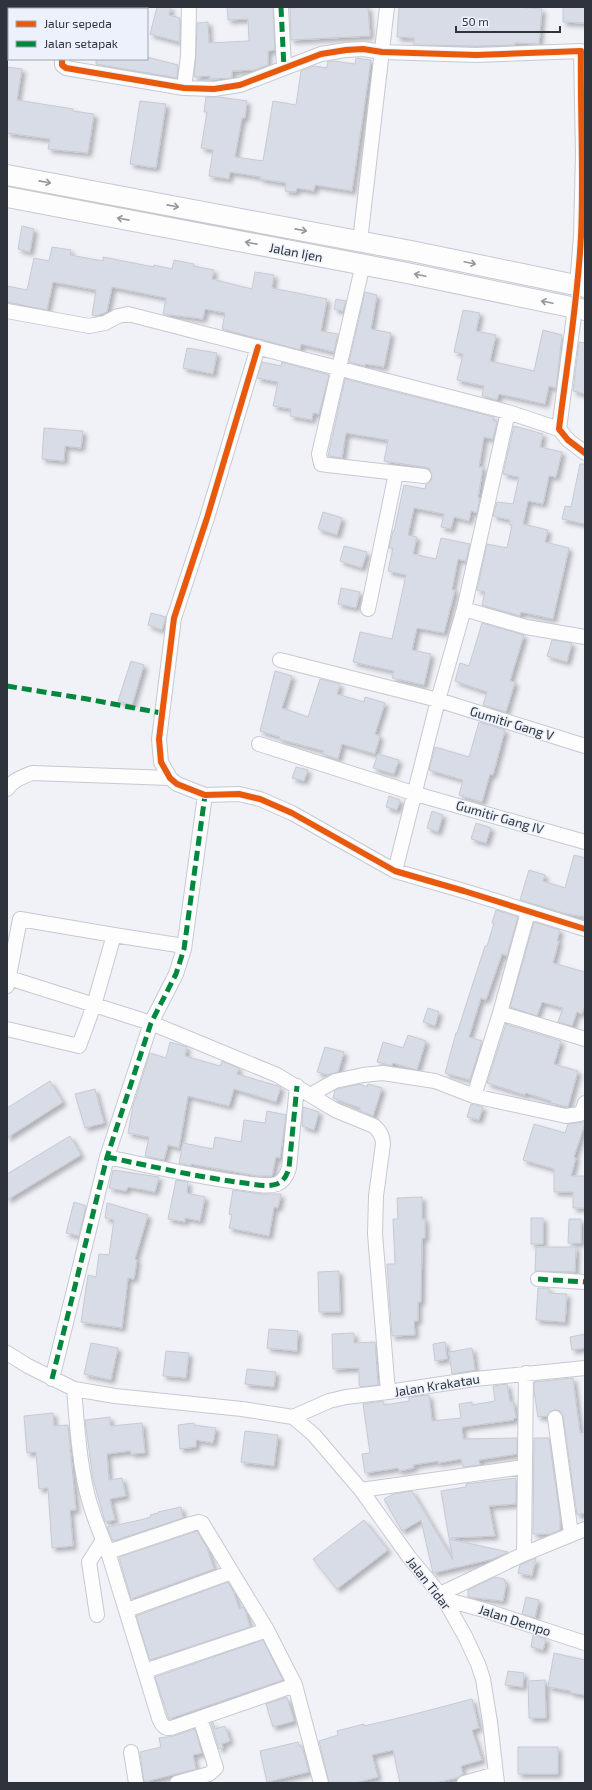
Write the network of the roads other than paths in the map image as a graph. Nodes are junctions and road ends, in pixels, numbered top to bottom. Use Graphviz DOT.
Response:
graph roads {
  1 [pos="189,7"];
  2 [pos="281,7"];
  3 [pos="387,7"];
  4 [pos="583,51"];
  5 [pos="382,52"];
  6 [pos="62,60"];
  7 [pos="284,68"];
  8 [pos="184,88"];
  9 [pos="7,175"];
  10 [pos="7,197"];
  11 [pos="360,241"];
  12 [pos="363,264"];
  13 [pos="581,286"];
  14 [pos="580,309"];
  15 [pos="7,311"];
  16 [pos="258,347"];
  17 [pos="340,369"];
  18 [pos="508,412"];
  19 [pos="559,429"];
  20 [pos="585,453"];
  21 [pos="396,473"];
  22 [pos="424,476"];
  23 [pos="368,609"];
  24 [pos="464,609"];
  25 [pos="585,637"];
  26 [pos="280,660"];
  27 [pos="438,700"];
  28 [pos="259,744"];
  29 [pos="585,746"];
  30 [pos="170,778"];
  31 [pos="7,789"];
  32 [pos="416,794"];
  33 [pos="205,795"];
  34 [pos="585,842"];
  35 [pos="395,871"];
  36 [pos="528,912"];
  37 [pos="585,929"];
  38 [pos="114,935"];
  39 [pos="184,946"];
  40 [pos="8,982"];
  41 [pos="94,1005"];
  42 [pos="500,1013"];
  43 [pos="151,1024"];
  44 [pos="7,1029"];
  45 [pos="585,1039"];
  46 [pos="296,1086"];
  47 [pos="310,1095"];
  48 [pos="474,1096"];
  49 [pos="585,1103"];
  50 [pos="107,1157"];
  51 [pos="538,1279"];
  52 [pos="585,1282"];
  53 [pos="7,1353"];
  54 [pos="585,1368"];
  55 [pos="526,1373"];
  56 [pos="52,1379"];
  57 [pos="74,1389"];
  58 [pos="388,1392"];
  59 [pos="293,1417"];
  60 [pos="555,1418"];
  61 [pos="524,1467"];
  62 [pos="361,1490"];
  63 [pos="585,1529"];
  64 [pos="571,1534"];
  65 [pos="105,1546"];
  66 [pos="524,1554"];
  67 [pos="232,1572"];
  68 [pos="442,1596"];
  69 [pos="127,1610"];
  70 [pos="97,1616"];
  71 [pos="266,1630"];
  72 [pos="585,1643"];
  73 [pos="145,1671"];
  74 [pos="295,1685"];
  75 [pos="200,1718"];
  76 [pos="131,1752"];
  77 [pos="497,1779"];
  78 [pos="136,1783"];
  79 [pos="177,1783"];
  80 [pos="321,1783"];
  81 [pos="464,1783"];
  1 -- 8 [label="street"];
  2 -- 7 [label="street"];
  3 -- 5 [label="street"];
  4 -- 5 [label="street"];
  4 -- 13 [label="street"];
  5 -- 7 [label="street"];
  5 -- 11 [label="street"];
  6 -- 8 [label="street"];
  7 -- 8 [label="street"];
  9 -- 11 [label="street, Jalan Ijen, one-way"];
  12 -- 10 [label="street, Jalan Ijen, one-way"];
  11 -- 13 [label="street, Jalan Ijen, one-way"];
  14 -- 12 [label="street, Jalan Ijen, one-way"];
  12 -- 17 [label="street"];
  13 -- 14 [label="street"];
  14 -- 19 [label="street"];
  15 -- 16 [label="street"];
  16 -- 17 [label="street"];
  16 -- 30 [label="street"];
  17 -- 18 [label="street"];
  17 -- 21 [label="street"];
  18 -- 19 [label="street"];
  18 -- 24 [label="street"];
  19 -- 20 [label="street"];
  21 -- 22 [label="street"];
  21 -- 23 [label="street"];
  24 -- 25 [label="street"];
  24 -- 27 [label="street"];
  26 -- 27 [label="street, Gumitir Gang V"];
  27 -- 29 [label="street, Gumitir Gang V"];
  27 -- 32 [label="street"];
  28 -- 32 [label="street, Gumitir Gang IV"];
  30 -- 31 [label="street"];
  30 -- 33 [label="street"];
  32 -- 34 [label="street, Gumitir Gang IV"];
  32 -- 35 [label="street"];
  33 -- 35 [label="street"];
  33 -- 39 [label="street"];
  35 -- 36 [label="street"];
  36 -- 37 [label="street"];
  36 -- 42 [label="street"];
  38 -- 39 [label="street"];
  38 -- 40 [label="street"];
  38 -- 41 [label="street"];
  39 -- 43 [label="street"];
  40 -- 41 [label="street"];
  41 -- 43 [label="street"];
  41 -- 44 [label="street"];
  42 -- 45 [label="street"];
  42 -- 48 [label="street"];
  43 -- 46 [label="street"];
  43 -- 50 [label="street"];
  46 -- 47 [label="street"];
  46 -- 50 [label="street"];
  47 -- 48 [label="street"];
  47 -- 58 [label="street"];
  48 -- 49 [label="street"];
  50 -- 56 [label="street"];
  51 -- 52 [label="street"];
  53 -- 56 [label="street"];
  54 -- 55 [label="street, Jalan Krakatau"];
  55 -- 58 [label="street, Jalan Krakatau"];
  55 -- 61 [label="street"];
  56 -- 57 [label="street"];
  57 -- 59 [label="street"];
  57 -- 65 [label="street"];
  58 -- 59 [label="street, Jalan Krakatau"];
  59 -- 62 [label="street, Jalan Tidar"];
  60 -- 64 [label="street"];
  61 -- 62 [label="street"];
  61 -- 66 [label="street"];
  62 -- 68 [label="street, Jalan Tidar"];
  63 -- 64 [label="street"];
  64 -- 66 [label="street"];
  65 -- 67 [label="street"];
  65 -- 69 [label="street"];
  65 -- 70 [label="street"];
  66 -- 68 [label="street"];
  67 -- 69 [label="street"];
  67 -- 71 [label="street"];
  68 -- 72 [label="street, Jalan Dempo"];
  68 -- 77 [label="street, Jalan Tidar"];
  69 -- 73 [label="street"];
  71 -- 73 [label="street"];
  71 -- 74 [label="street"];
  73 -- 75 [label="street"];
  74 -- 75 [label="street"];
  74 -- 80 [label="street"];
  75 -- 79 [label="street"];
  76 -- 78 [label="street"];
  77 -- 81 [label="street"];
}
